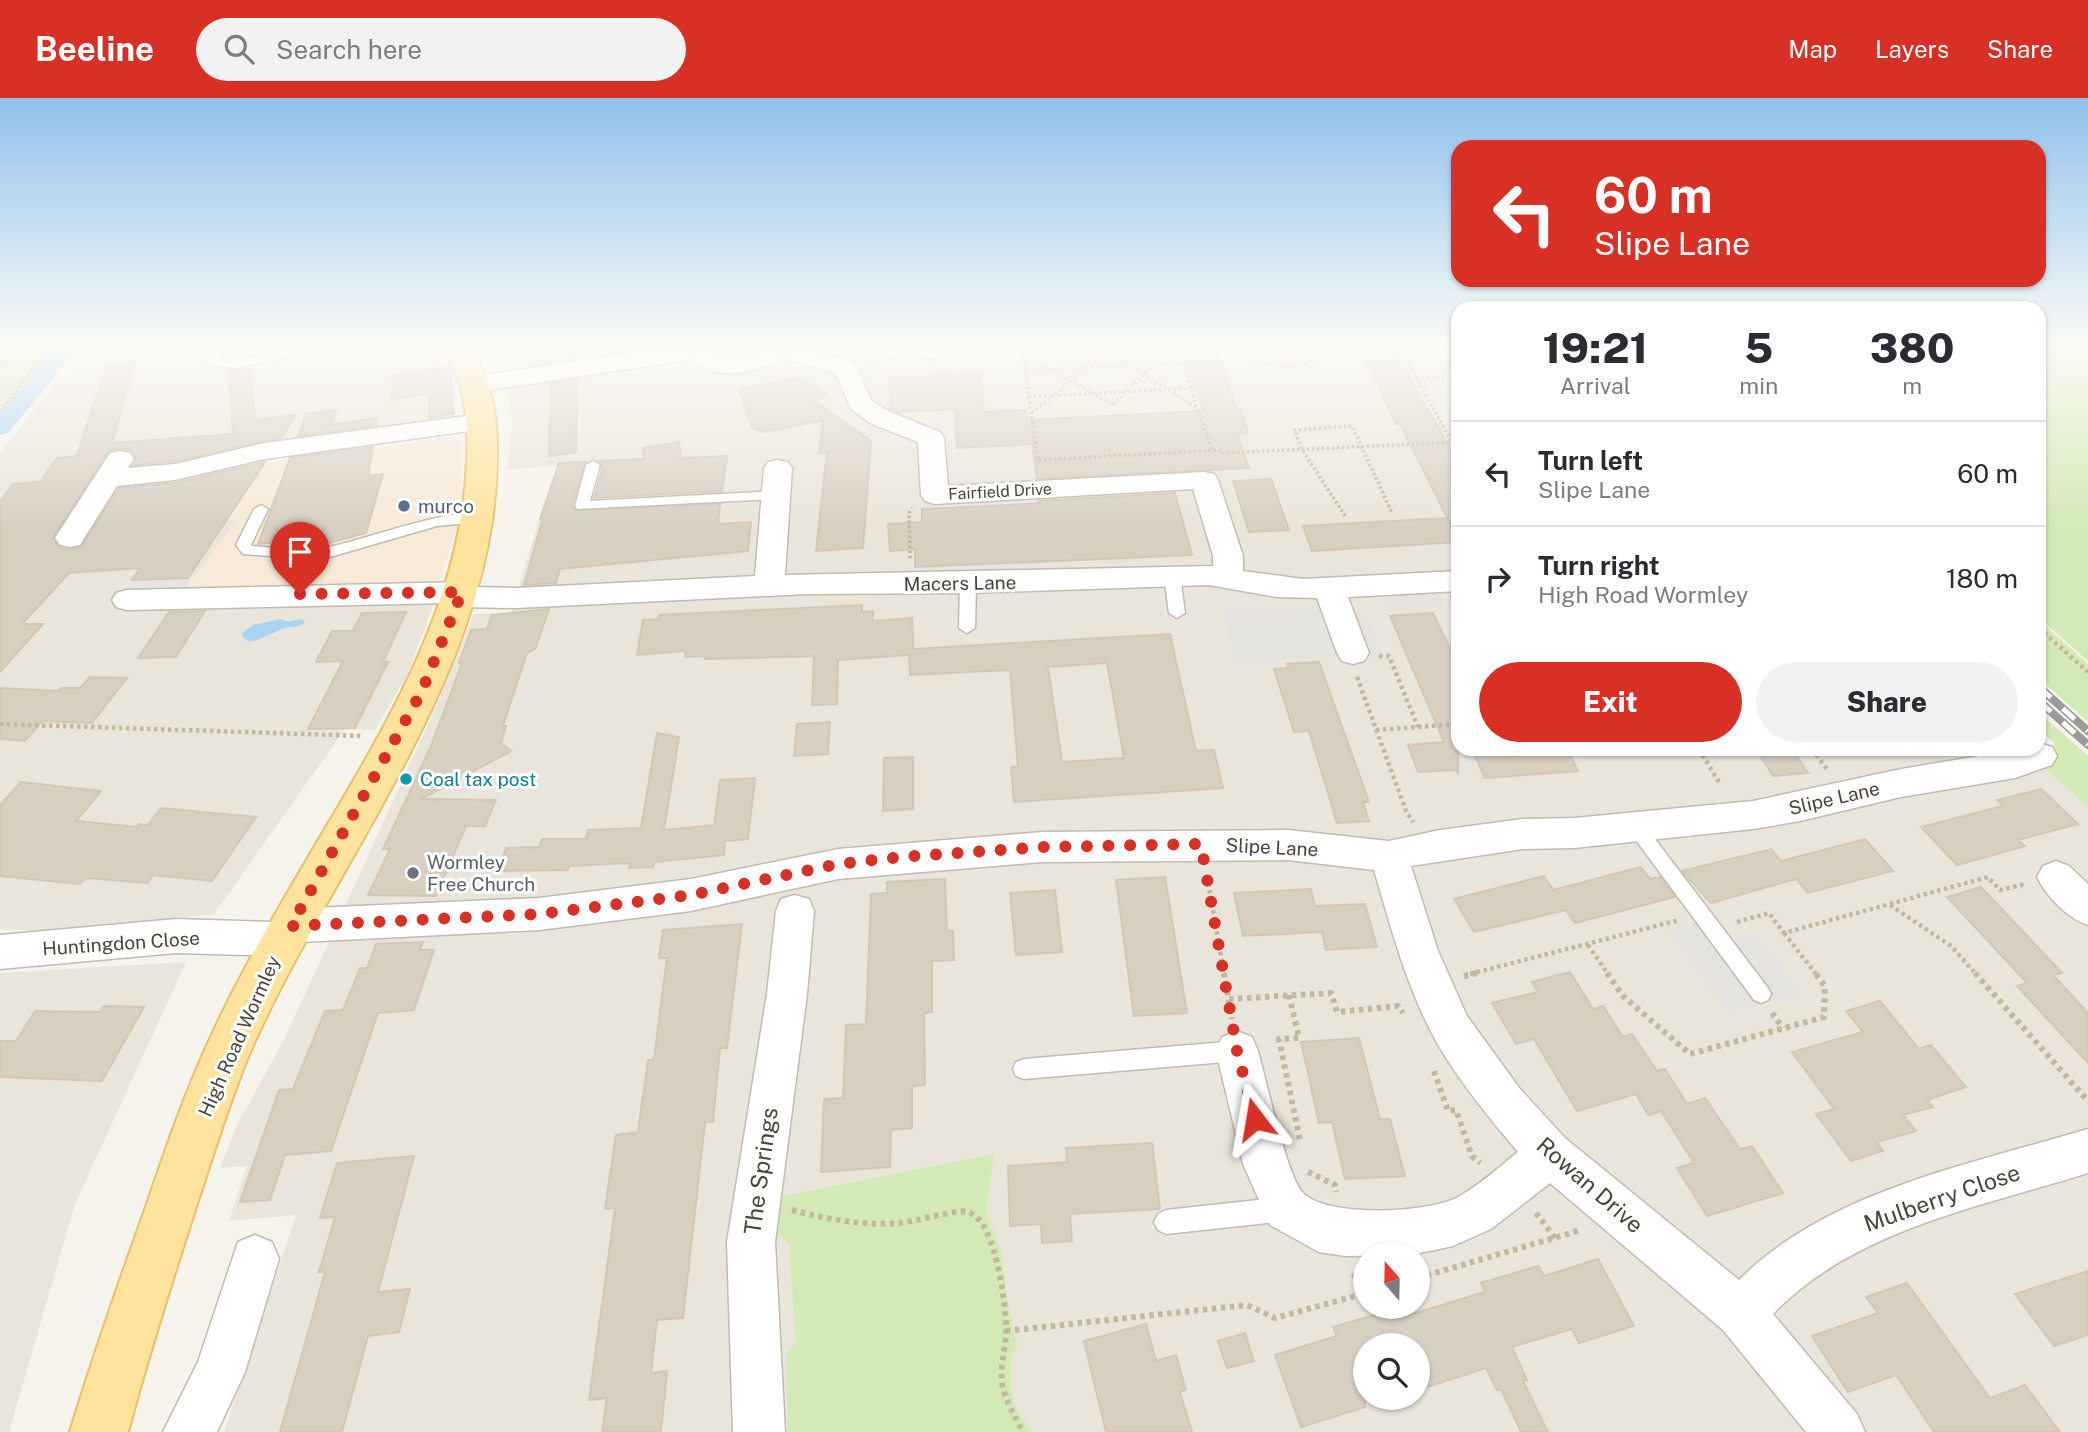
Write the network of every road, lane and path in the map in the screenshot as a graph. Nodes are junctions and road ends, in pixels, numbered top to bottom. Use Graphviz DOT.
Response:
graph roads {
  1 [pos="473,404"];
  2 [pos="479,404"];
  3 [pos="862,404"];
  4 [pos="1030,404"];
  5 [pos="1043,404"];
  6 [pos="1191,404"];
  7 [pos="1196,404"];
  8 [pos="1431,404"];
  9 [pos="1197,408"];
  10 [pos="1032,413"];
  11 [pos="1451,441"];
  12 [pos="1360,446"];
  13 [pos="1302,449"];
  14 [pos="1212,450"];
  15 [pos="124,453"];
  16 [pos="593,465"];
  17 [pos="109,478"];
  18 [pos="777,481"];
  19 [pos="934,495"];
  20 [pos="261,509"];
  21 [pos="1392,513"];
  22 [pos="1345,516"];
  23 [pos="477,517"];
  24 [pos="70,538"];
  25 [pos="1172,576"];
  26 [pos="1228,579"];
  27 [pos="1451,581"];
  28 [pos="968,583"];
  29 [pos="911,584"];
  30 [pos="768,586"];
  31 [pos="1329,588"];
  32 [pos="461,595"];
  33 [pos="127,600"];
  34 [pos="1177,613"];
  35 [pos="967,628"];
  36 [pos="2046,634"];
  37 [pos="1353,655"];
  38 [pos="2088,671"];
  39 [pos="0,724"];
  40 [pos="1451,725"];
  41 [pos="1418,727"];
  42 [pos="1376,730"];
  43 [pos="397,737"];
  44 [pos="1703,756"];
  45 [pos="1817,756"];
  46 [pos="2040,756"];
  47 [pos="1828,771"];
  48 [pos="1720,784"];
  49 [pos="1636,827"];
  50 [pos="1201,844"];
  51 [pos="1409,852"];
  52 [pos="2056,877"];
  53 [pos="1889,904"];
  54 [pos="2088,909"];
  55 [pos="795,911"];
  56 [pos="287,932"];
  57 [pos="1784,933"];
  58 [pos="1588,945"];
  59 [pos="0,952"];
  60 [pos="1760,994"];
  61 [pos="1289,995"];
  62 [pos="1229,999"];
  63 [pos="1441,1044"];
  64 [pos="1237,1051"];
  65 [pos="1024,1069"];
  66 [pos="2088,1101"];
  67 [pos="1301,1144"];
  68 [pos="2088,1151"];
  69 [pos="1549,1154"];
  70 [pos="1511,1187"];
  71 [pos="1296,1190"];
  72 [pos="755,1200"];
  73 [pos="1613,1208"];
  74 [pos="1166,1222"];
  75 [pos="1345,1233"];
  76 [pos="1555,1238"];
  77 [pos="255,1259"];
  78 [pos="1353,1262"];
  79 [pos="1430,1274"];
  80 [pos="1353,1296"];
  81 [pos="1740,1313"];
  82 [pos="1006,1331"];
  83 [pos="99,1432"];
  84 [pos="189,1432"];
  85 [pos="759,1432"];
  86 [pos="1023,1432"];
  87 [pos="1839,1432"];
  1 -- 17 [label="street"];
  2 -- 23 [label="main road, High Road Wormley"];
  3 -- 19 [label="street, Fairfield Drive"];
  4 -- 14 [label="path"];
  5 -- 10 [label="path"];
  6 -- 9 [label="path"];
  7 -- 9 [label="path"];
  8 -- 11 [label="path"];
  9 -- 14 [label="path"];
  11 -- 12 [label="path"];
  12 -- 13 [label="path"];
  12 -- 13 [label="path"];
  12 -- 21 [label="path"];
  13 -- 14 [label="path"];
  13 -- 22 [label="path"];
  15 -- 17 [label="street"];
  16 -- 18 [label="lane"];
  17 -- 24 [label="street"];
  18 -- 30 [label="street"];
  19 -- 26 [label="street, Fairfield Drive"];
  19 -- 29 [label="path"];
  20 -- 23 [label="lane"];
  23 -- 32 [label="main road, High Road Wormley"];
  25 -- 26 [label="street, Macers Lane"];
  25 -- 28 [label="street, Macers Lane"];
  25 -- 34 [label="lane"];
  26 -- 31 [label="street, Macers Lane"];
  27 -- 31 [label="street, Macers Lane"];
  28 -- 29 [label="street, Macers Lane"];
  28 -- 35 [label="lane"];
  29 -- 30 [label="street, Macers Lane"];
  30 -- 32 [label="street, Macers Lane"];
  31 -- 37 [label="street"];
  32 -- 33 [label="street, Macers Lane"];
  32 -- 43 [label="main road, High Road Wormley"];
  36 -- 38 [label="path"];
  37 -- 41 [label="path"];
  37 -- 42 [label="path"];
  39 -- 43 [label="path"];
  40 -- 41 [label="path"];
  41 -- 42 [label="path"];
  42 -- 51 [label="path"];
  43 -- 56 [label="main road, High Road Wormley"];
  44 -- 48 [label="path"];
  45 -- 47 [label="path"];
  46 -- 49 [label="street, Slipe Lane"];
  49 -- 51 [label="street, Slipe Lane"];
  49 -- 60 [label="lane"];
  50 -- 51 [label="street, Slipe Lane"];
  50 -- 56 [label="street, Slipe Lane"];
  50 -- 62 [label="path"];
  51 -- 63 [label="street, Rowan Drive"];
  52 -- 54 [label="street"];
  53 -- 66 [label="path"];
  55 -- 72 [label="street, The Springs"];
  56 -- 59 [label="street, Huntingdon Close"];
  56 -- 83 [label="main road, High Road Wormley"];
  57 -- 58 [label="path"];
  61 -- 62 [label="path"];
  61 -- 63 [label="path"];
  61 -- 67 [label="path"];
  62 -- 64 [label="path"];
  63 -- 69 [label="street, Rowan Drive"];
  63 -- 70 [label="path"];
  64 -- 65 [label="lane"];
  64 -- 71 [label="street"];
  68 -- 81 [label="street, Mulberry Close"];
  69 -- 70 [label="street"];
  69 -- 73 [label="street, Rowan Drive"];
  70 -- 75 [label="street"];
  70 -- 76 [label="path"];
  71 -- 74 [label="lane"];
  71 -- 75 [label="street"];
  71 -- 75 [label="path"];
  72 -- 82 [label="path"];
  72 -- 85 [label="street, The Springs"];
  73 -- 76 [label="path"];
  73 -- 81 [label="street, Rowan Drive"];
  75 -- 78 [label="path"];
  76 -- 79 [label="path"];
  77 -- 84 [label="street"];
  80 -- 82 [label="path"];
  81 -- 87 [label="street, Rowan Drive"];
  82 -- 86 [label="path"];
}
